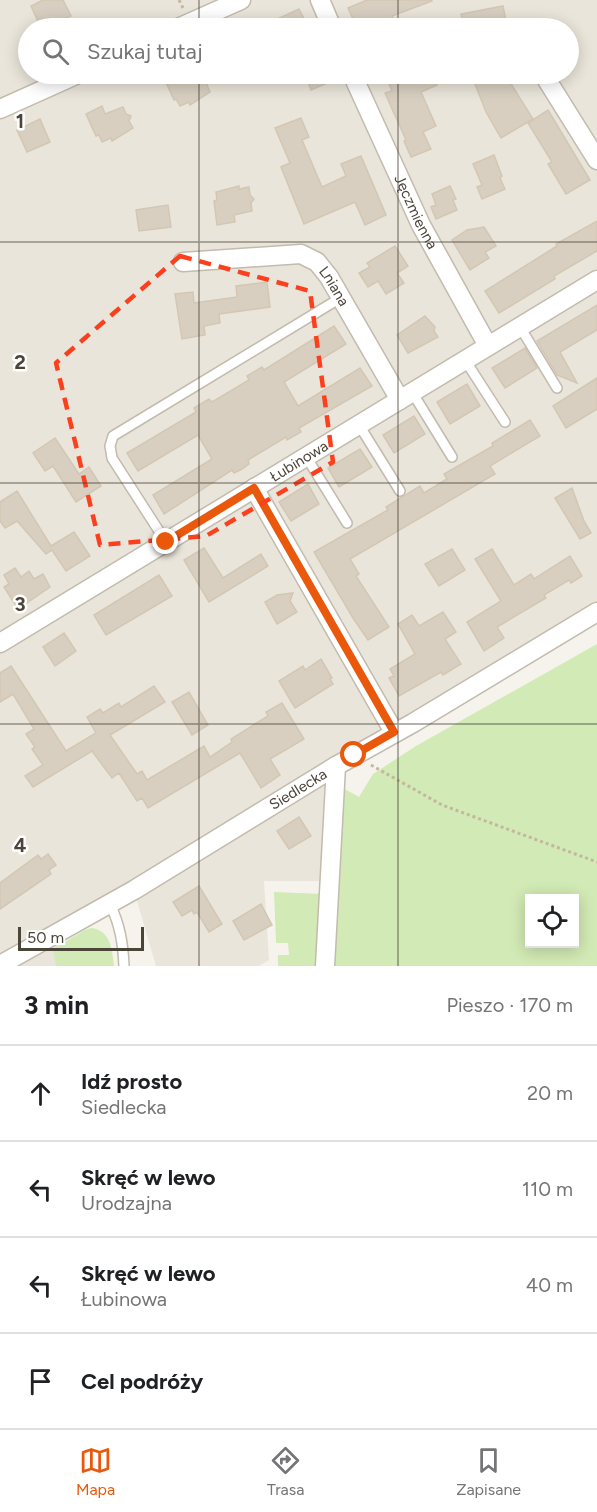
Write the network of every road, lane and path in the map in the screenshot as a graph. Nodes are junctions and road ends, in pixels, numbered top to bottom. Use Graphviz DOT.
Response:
graph roads {
  1 [pos="241,0"];
  2 [pos="320,0"];
  3 [pos="200,18"];
  4 [pos="328,18"];
  5 [pos="56,84"];
  6 [pos="357,84"];
  7 [pos="550,84"];
  8 [pos="0,109"];
  9 [pos="597,160"];
  10 [pos="183,262"];
  11 [pos="597,280"];
  12 [pos="342,297"];
  13 [pos="520,327"];
  14 [pos="488,346"];
  15 [pos="465,360"];
  16 [pos="557,388"];
  17 [pos="406,396"];
  18 [pos="505,422"];
  19 [pos="359,425"];
  20 [pos="452,457"];
  21 [pos="307,458"];
  22 [pos="254,488"];
  23 [pos="399,490"];
  24 [pos="347,523"];
  25 [pos="166,542"];
  26 [pos="597,612"];
  27 [pos="0,643"];
  28 [pos="394,732"];
  29 [pos="354,755"];
  30 [pos="336,766"];
  31 [pos="597,862"];
  32 [pos="110,904"];
  33 [pos="0,965"];
  34 [pos="124,966"];
  35 [pos="325,966"];
  1 -- 3 [label="street"];
  2 -- 4 [label="street"];
  5 -- 8 [label="street"];
  6 -- 14 [label="street, Jęczmienna"];
  7 -- 9 [label="street"];
  10 -- 12 [label="street, Lniana"];
  11 -- 13 [label="street, Łubinowa"];
  12 -- 17 [label="street, Lniana"];
  12 -- 25 [label="lane"];
  13 -- 14 [label="street, Łubinowa"];
  13 -- 16 [label="lane"];
  14 -- 15 [label="street, Łubinowa"];
  15 -- 17 [label="street, Łubinowa"];
  15 -- 18 [label="lane"];
  17 -- 19 [label="street, Łubinowa"];
  17 -- 20 [label="lane"];
  19 -- 21 [label="street, Łubinowa"];
  19 -- 23 [label="lane"];
  21 -- 22 [label="street, Łubinowa"];
  21 -- 24 [label="lane"];
  22 -- 25 [label="street, Łubinowa"];
  22 -- 28 [label="street"];
  25 -- 27 [label="street, Łubinowa"];
  26 -- 28 [label="street, Siedlecka"];
  28 -- 29 [label="street, Siedlecka"];
  29 -- 30 [label="street, Siedlecka"];
  29 -- 31 [label="path"];
  30 -- 32 [label="street, Siedlecka"];
  30 -- 35 [label="street"];
  32 -- 33 [label="street, Siedlecka"];
  32 -- 34 [label="lane"];
}
